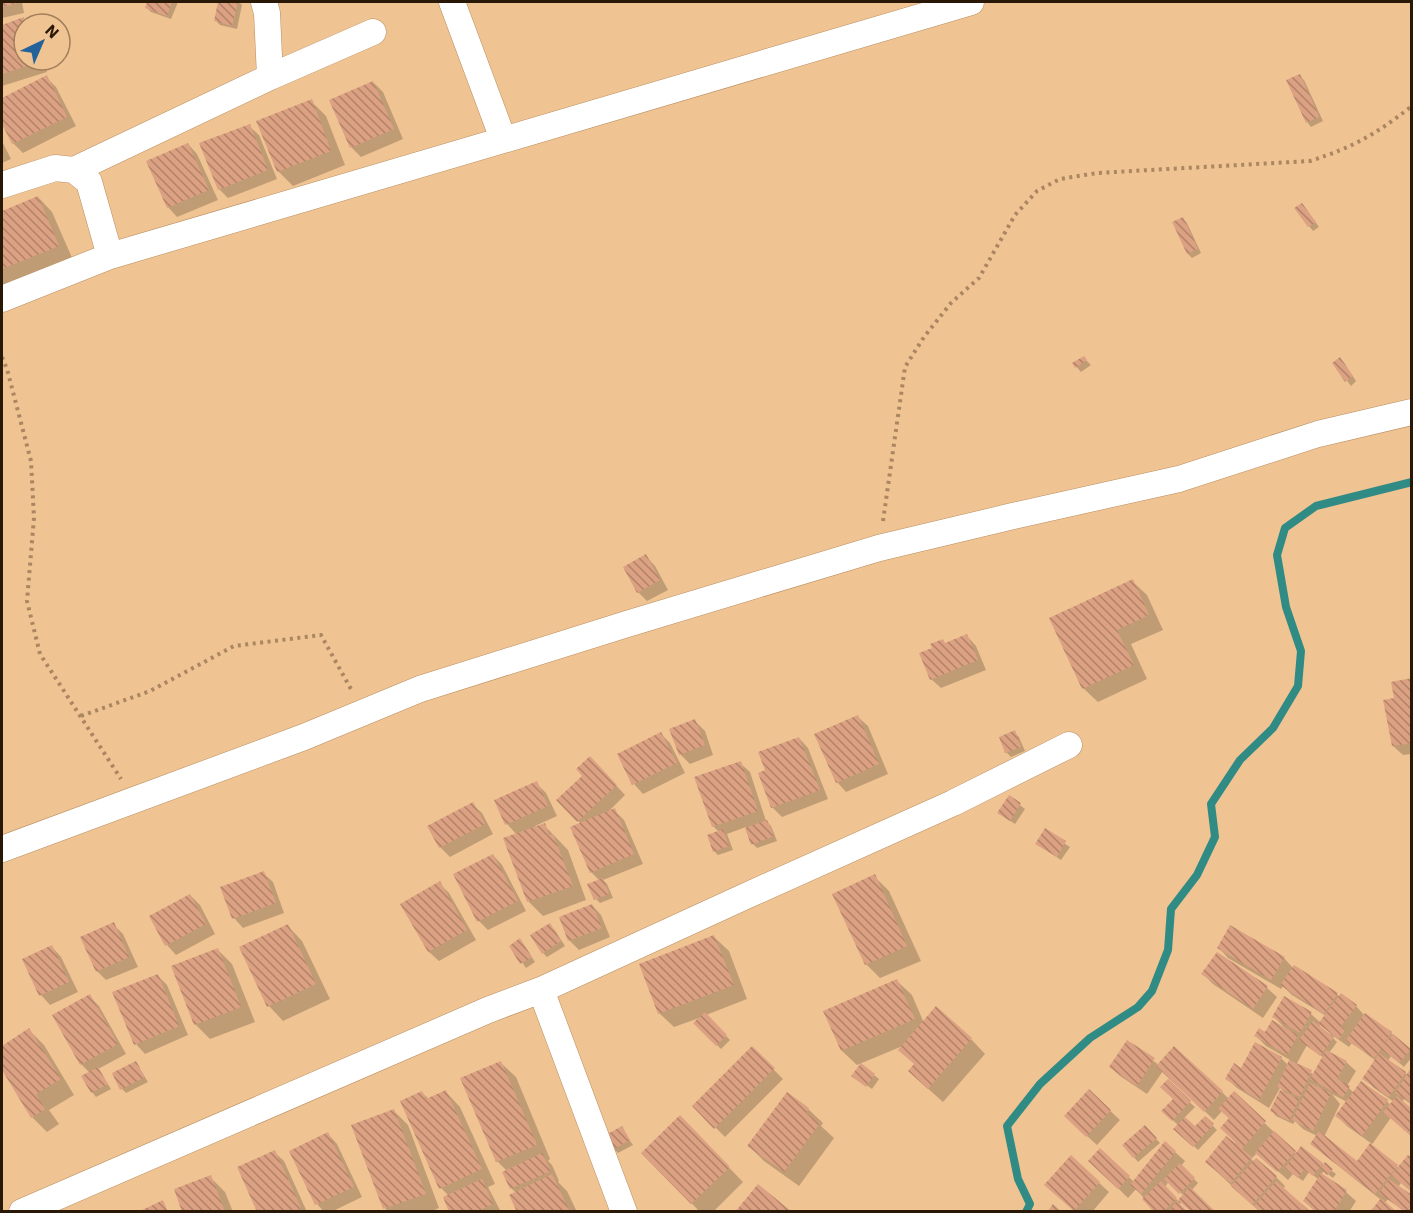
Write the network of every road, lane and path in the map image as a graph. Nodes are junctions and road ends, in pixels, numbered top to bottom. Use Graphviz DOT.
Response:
graph roads {
  1 [pos="264,2"];
  2 [pos="452,2"];
  3 [pos="971,2"];
  4 [pos="373,32"];
  5 [pos="270,77"];
  6 [pos="1412,106"];
  7 [pos="502,139"];
  8 [pos="74,170"];
  9 [pos="2,185"];
  10 [pos="110,256"];
  11 [pos="2,299"];
  12 [pos="2,357"];
  13 [pos="1412,412"];
  14 [pos="879,549"];
  15 [pos="364,712"];
  16 [pos="81,716"];
  17 [pos="1069,745"];
  18 [pos="135,800"];
  19 [pos="2,849"];
  20 [pos="541,990"];
  21 [pos="22,1212"];
  22 [pos="624,1212"];
  1 -- 5 [label="street"];
  2 -- 7 [label="street"];
  3 -- 7 [label="street"];
  4 -- 5 [label="street"];
  5 -- 8 [label="street"];
  6 -- 14 [label="path"];
  7 -- 10 [label="street"];
  8 -- 9 [label="street"];
  8 -- 10 [label="street"];
  10 -- 11 [label="street"];
  12 -- 16 [label="path"];
  13 -- 14 [label="street"];
  14 -- 15 [label="street"];
  15 -- 16 [label="path"];
  15 -- 18 [label="street"];
  16 -- 18 [label="path"];
  17 -- 20 [label="street"];
  18 -- 19 [label="street"];
  20 -- 21 [label="street"];
  20 -- 22 [label="street"];
}
